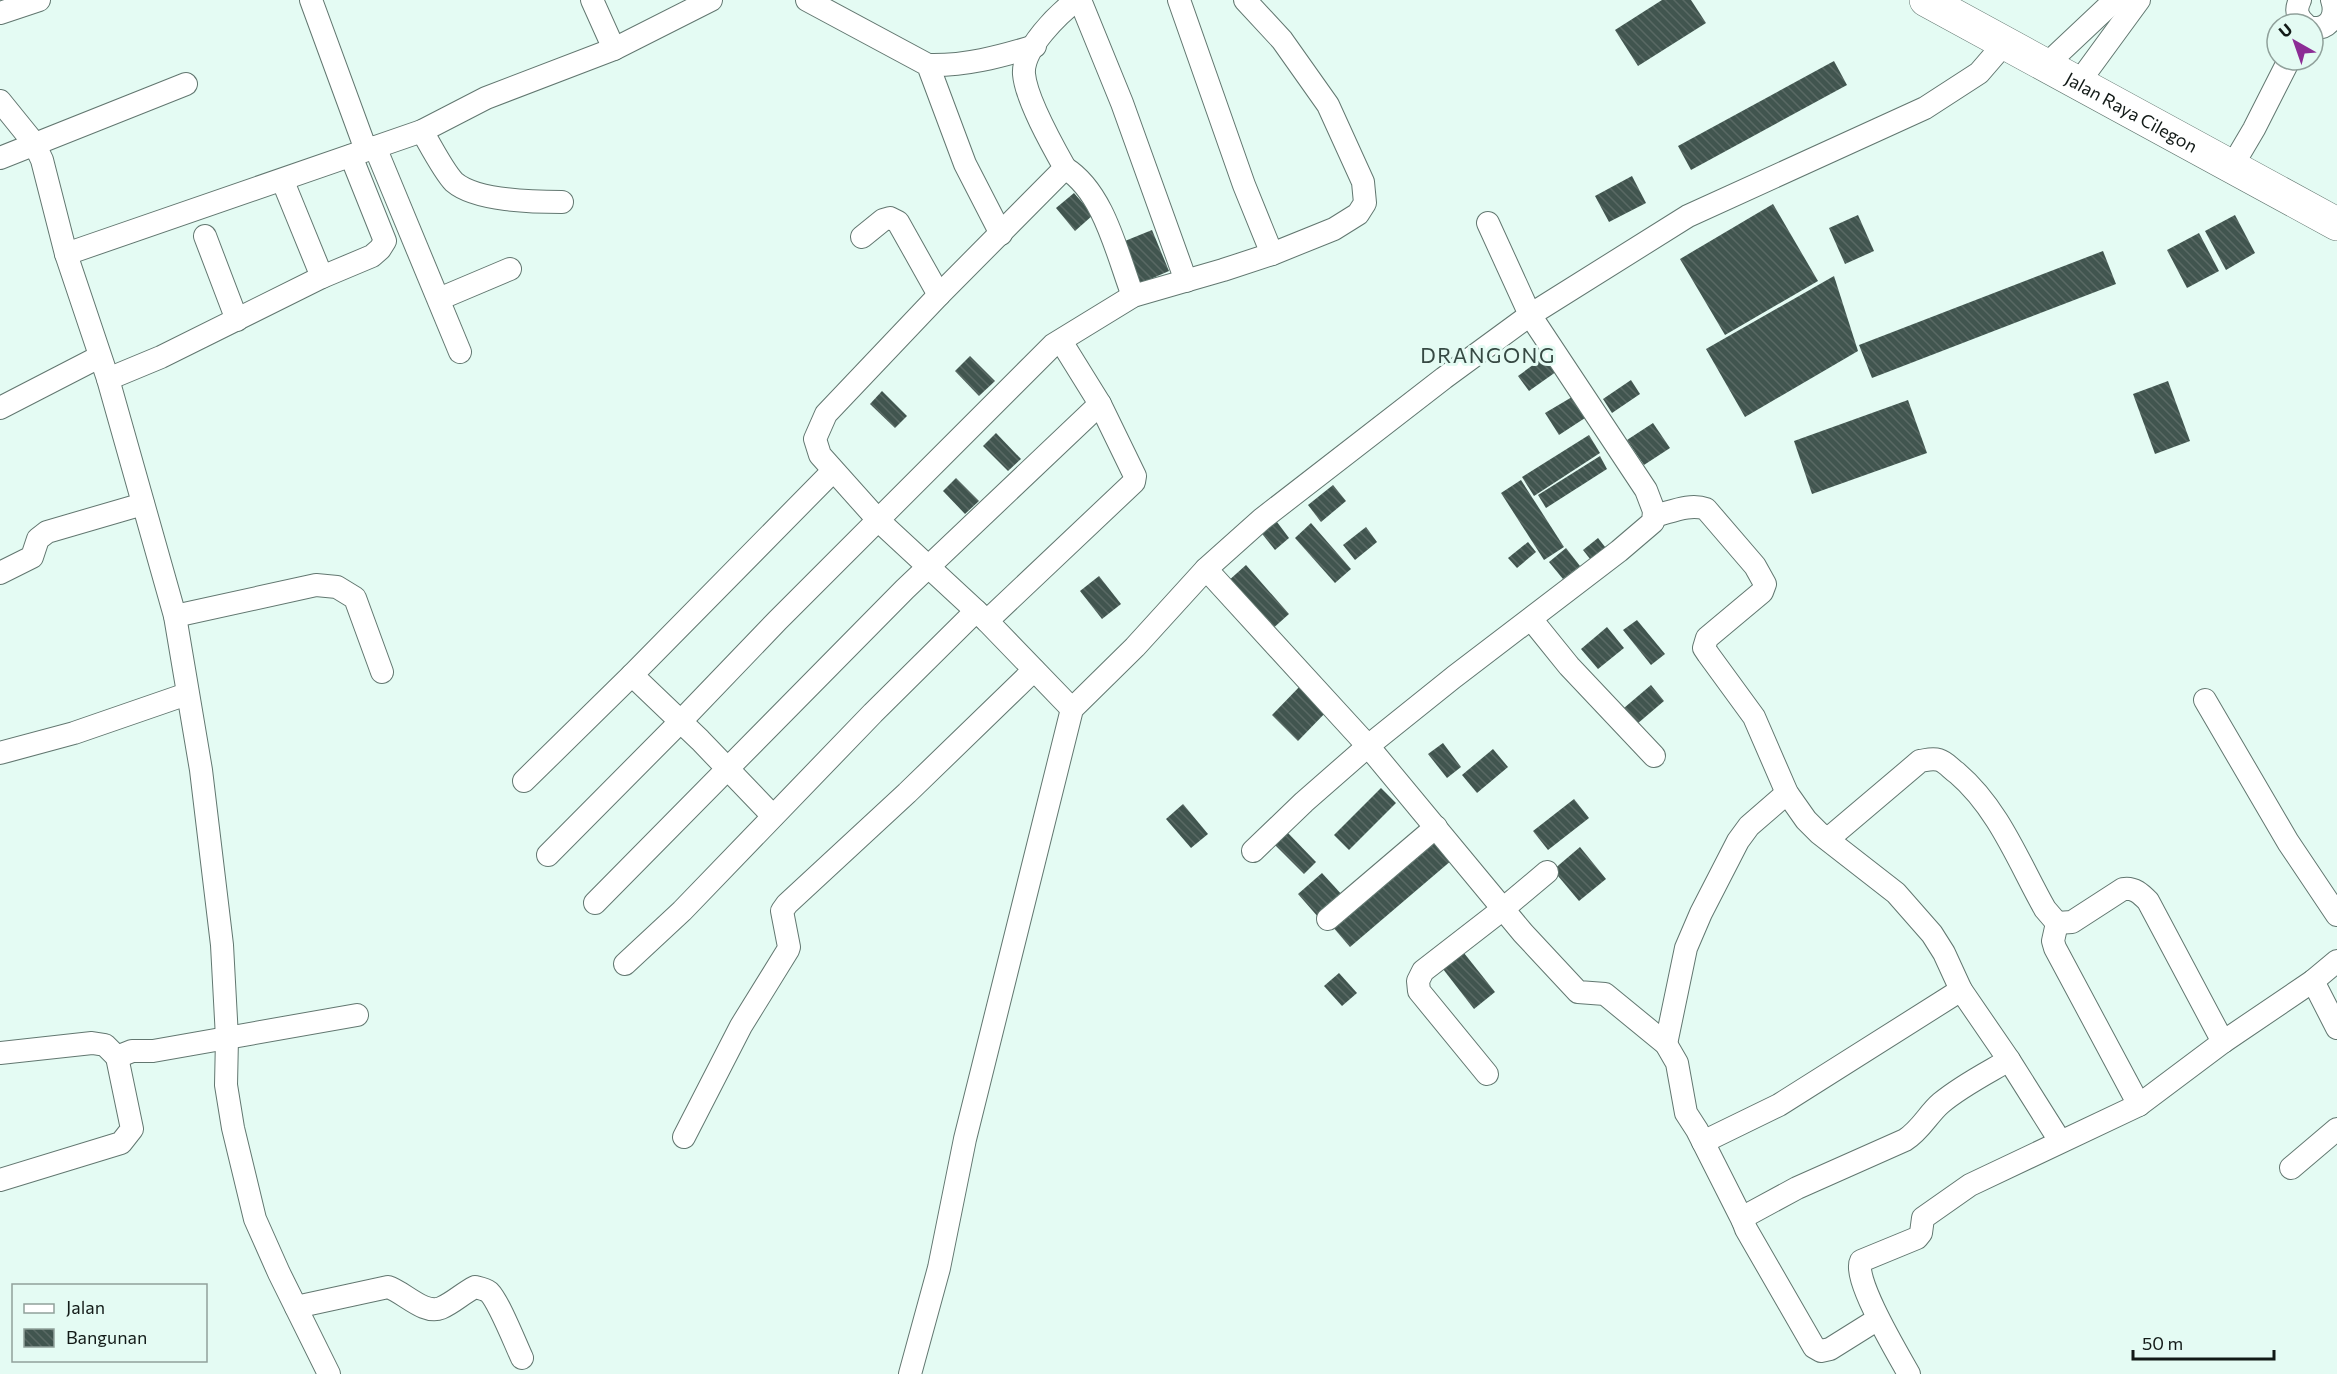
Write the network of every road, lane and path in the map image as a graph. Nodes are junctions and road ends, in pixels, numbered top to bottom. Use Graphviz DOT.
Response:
graph roads {
  1 [pos="39,0"];
  2 [pos="311,0"];
  3 [pos="592,0"];
  4 [pos="711,0"];
  5 [pos="807,0"];
  6 [pos="1079,0"];
  7 [pos="1179,0"];
  8 [pos="1245,0"];
  9 [pos="1926,0"];
  10 [pos="2115,0"];
  11 [pos="2139,0"];
  12 [pos="2334,10"];
  13 [pos="0,13"];
  14 [pos="2325,26"];
  15 [pos="2004,44"];
  16 [pos="1035,46"];
  17 [pos="614,49"];
  18 [pos="2047,64"];
  19 [pos="928,65"];
  20 [pos="2283,72"];
  21 [pos="2079,82"];
  22 [pos="186,84"];
  23 [pos="0,101"];
  24 [pos="422,130"];
  25 [pos="34,143"];
  26 [pos="364,151"];
  27 [pos="0,158"];
  28 [pos="1065,168"];
  29 [pos="2231,168"];
  30 [pos="284,184"];
  31 [pos="562,202"];
  32 [pos="1488,223"];
  33 [pos="2337,224"];
  34 [pos="1001,234"];
  35 [pos="205,236"];
  36 [pos="862,237"];
  37 [pos="66,254"];
  38 [pos="1272,254"];
  39 [pos="510,269"];
  40 [pos="322,277"];
  41 [pos="1186,281"];
  42 [pos="939,295"];
  43 [pos="1133,296"];
  44 [pos="438,299"];
  45 [pos="1530,315"];
  46 [pos="237,320"];
  47 [pos="1058,343"];
  48 [pos="460,352"];
  49 [pos="99,357"];
  50 [pos="108,379"];
  51 [pos="1100,404"];
  52 [pos="0,408"];
  53 [pos="833,471"];
  54 [pos="143,504"];
  55 [pos="1654,516"];
  56 [pos="879,521"];
  57 [pos="928,568"];
  58 [pos="1206,569"];
  59 [pos="0,573"];
  60 [pos="175,616"];
  61 [pos="981,616"];
  62 [pos="1531,619"];
  63 [pos="1034,670"];
  64 [pos="382,672"];
  65 [pos="632,675"];
  66 [pos="187,694"];
  67 [pos="2205,700"];
  68 [pos="1072,709"];
  69 [pos="681,721"];
  70 [pos="1368,746"];
  71 [pos="0,753"];
  72 [pos="1654,756"];
  73 [pos="728,768"];
  74 [pos="524,781"];
  75 [pos="1787,793"];
  76 [pos="773,816"];
  77 [pos="1436,827"];
  78 [pos="1828,839"];
  79 [pos="1253,851"];
  80 [pos="548,855"];
  81 [pos="1547,873"];
  82 [pos="595,903"];
  83 [pos="1503,909"];
  84 [pos="2337,915"];
  85 [pos="1328,919"];
  86 [pos="2057,923"];
  87 [pos="2337,961"];
  88 [pos="625,964"];
  89 [pos="2313,981"];
  90 [pos="1961,990"];
  91 [pos="357,1015"];
  92 [pos="2337,1028"];
  93 [pos="226,1038"];
  94 [pos="2223,1042"];
  95 [pos="1666,1044"];
  96 [pos="0,1053"];
  97 [pos="117,1057"];
  98 [pos="2009,1059"];
  99 [pos="1486,1074"];
  100 [pos="2139,1105"];
  101 [pos="2337,1129"];
  102 [pos="684,1137"];
  103 [pos="2060,1141"];
  104 [pos="1702,1142"];
  105 [pos="2291,1168"];
  106 [pos="0,1180"];
  107 [pos="1743,1221"];
  108 [pos="296,1307"];
  109 [pos="1878,1319"];
  110 [pos="522,1359"];
  111 [pos="329,1374"];
  112 [pos="910,1374"];
  113 [pos="1909,1374"];
  1 -- 13 [label="street"];
  2 -- 26 [label="street"];
  3 -- 17 [label="street"];
  4 -- 17 [label="street"];
  5 -- 19 [label="street"];
  6 -- 16 [label="street"];
  6 -- 41 [label="street"];
  7 -- 38 [label="street"];
  8 -- 38 [label="street"];
  9 -- 15 [label="highway, Jalan Raya Cilegon"];
  10 -- 18 [label="street"];
  11 -- 21 [label="street"];
  12 -- 14 [label="street"];
  15 -- 18 [label="highway, Jalan Raya Cilegon"];
  15 -- 45 [label="street"];
  16 -- 19 [label="street"];
  16 -- 28 [label="street"];
  17 -- 24 [label="street"];
  18 -- 21 [label="highway, Jalan Raya Cilegon"];
  19 -- 34 [label="street"];
  20 -- 29 [label="street"];
  21 -- 29 [label="highway, Jalan Raya Cilegon"];
  22 -- 25 [label="street"];
  23 -- 25 [label="street"];
  24 -- 26 [label="street"];
  24 -- 31 [label="street"];
  25 -- 27 [label="street"];
  25 -- 37 [label="street"];
  26 -- 37 [label="street"];
  26 -- 40 [label="street"];
  26 -- 44 [label="street"];
  28 -- 34 [label="street"];
  28 -- 43 [label="street"];
  29 -- 33 [label="highway, Jalan Raya Cilegon"];
  30 -- 40 [label="street"];
  32 -- 45 [label="street"];
  34 -- 42 [label="street"];
  35 -- 46 [label="street"];
  36 -- 42 [label="street"];
  37 -- 49 [label="street"];
  38 -- 41 [label="street"];
  39 -- 44 [label="street"];
  40 -- 46 [label="street"];
  41 -- 43 [label="street"];
  42 -- 53 [label="street"];
  43 -- 47 [label="street"];
  44 -- 48 [label="street"];
  45 -- 55 [label="street"];
  45 -- 58 [label="street"];
  46 -- 50 [label="street"];
  47 -- 51 [label="street"];
  47 -- 56 [label="street"];
  49 -- 50 [label="street"];
  49 -- 52 [label="street"];
  50 -- 54 [label="street"];
  51 -- 57 [label="street"];
  51 -- 61 [label="street"];
  53 -- 56 [label="street"];
  53 -- 65 [label="street"];
  54 -- 59 [label="street"];
  54 -- 60 [label="street"];
  55 -- 62 [label="street"];
  55 -- 75 [label="street"];
  56 -- 57 [label="street"];
  56 -- 69 [label="street"];
  57 -- 61 [label="street"];
  57 -- 73 [label="street"];
  58 -- 68 [label="street"];
  58 -- 70 [label="street"];
  60 -- 64 [label="street"];
  60 -- 66 [label="street"];
  61 -- 63 [label="street"];
  61 -- 76 [label="street"];
  62 -- 70 [label="street"];
  62 -- 72 [label="street"];
  63 -- 68 [label="street"];
  63 -- 102 [label="street"];
  65 -- 69 [label="street"];
  65 -- 74 [label="street"];
  66 -- 71 [label="street"];
  66 -- 93 [label="street"];
  67 -- 84 [label="street"];
  68 -- 112 [label="street"];
  69 -- 73 [label="street"];
  69 -- 80 [label="street"];
  70 -- 77 [label="street"];
  70 -- 79 [label="street"];
  73 -- 76 [label="street"];
  73 -- 82 [label="street"];
  75 -- 78 [label="street"];
  75 -- 95 [label="street"];
  76 -- 88 [label="street"];
  77 -- 83 [label="street"];
  77 -- 85 [label="street"];
  78 -- 86 [label="street"];
  78 -- 90 [label="street"];
  81 -- 83 [label="street"];
  83 -- 95 [label="street"];
  83 -- 99 [label="street"];
  86 -- 94 [label="street"];
  86 -- 100 [label="street"];
  87 -- 89 [label="street"];
  89 -- 92 [label="street"];
  89 -- 94 [label="street"];
  90 -- 98 [label="street"];
  90 -- 104 [label="street"];
  91 -- 93 [label="street"];
  93 -- 97 [label="street"];
  93 -- 108 [label="street"];
  94 -- 100 [label="street"];
  95 -- 104 [label="street"];
  96 -- 97 [label="street"];
  97 -- 106 [label="street"];
  98 -- 103 [label="street"];
  98 -- 107 [label="street"];
  100 -- 103 [label="street"];
  101 -- 105 [label="street"];
  103 -- 109 [label="street"];
  104 -- 107 [label="street"];
  107 -- 109 [label="street"];
  108 -- 110 [label="street"];
  108 -- 111 [label="street"];
  109 -- 113 [label="street"];
}
